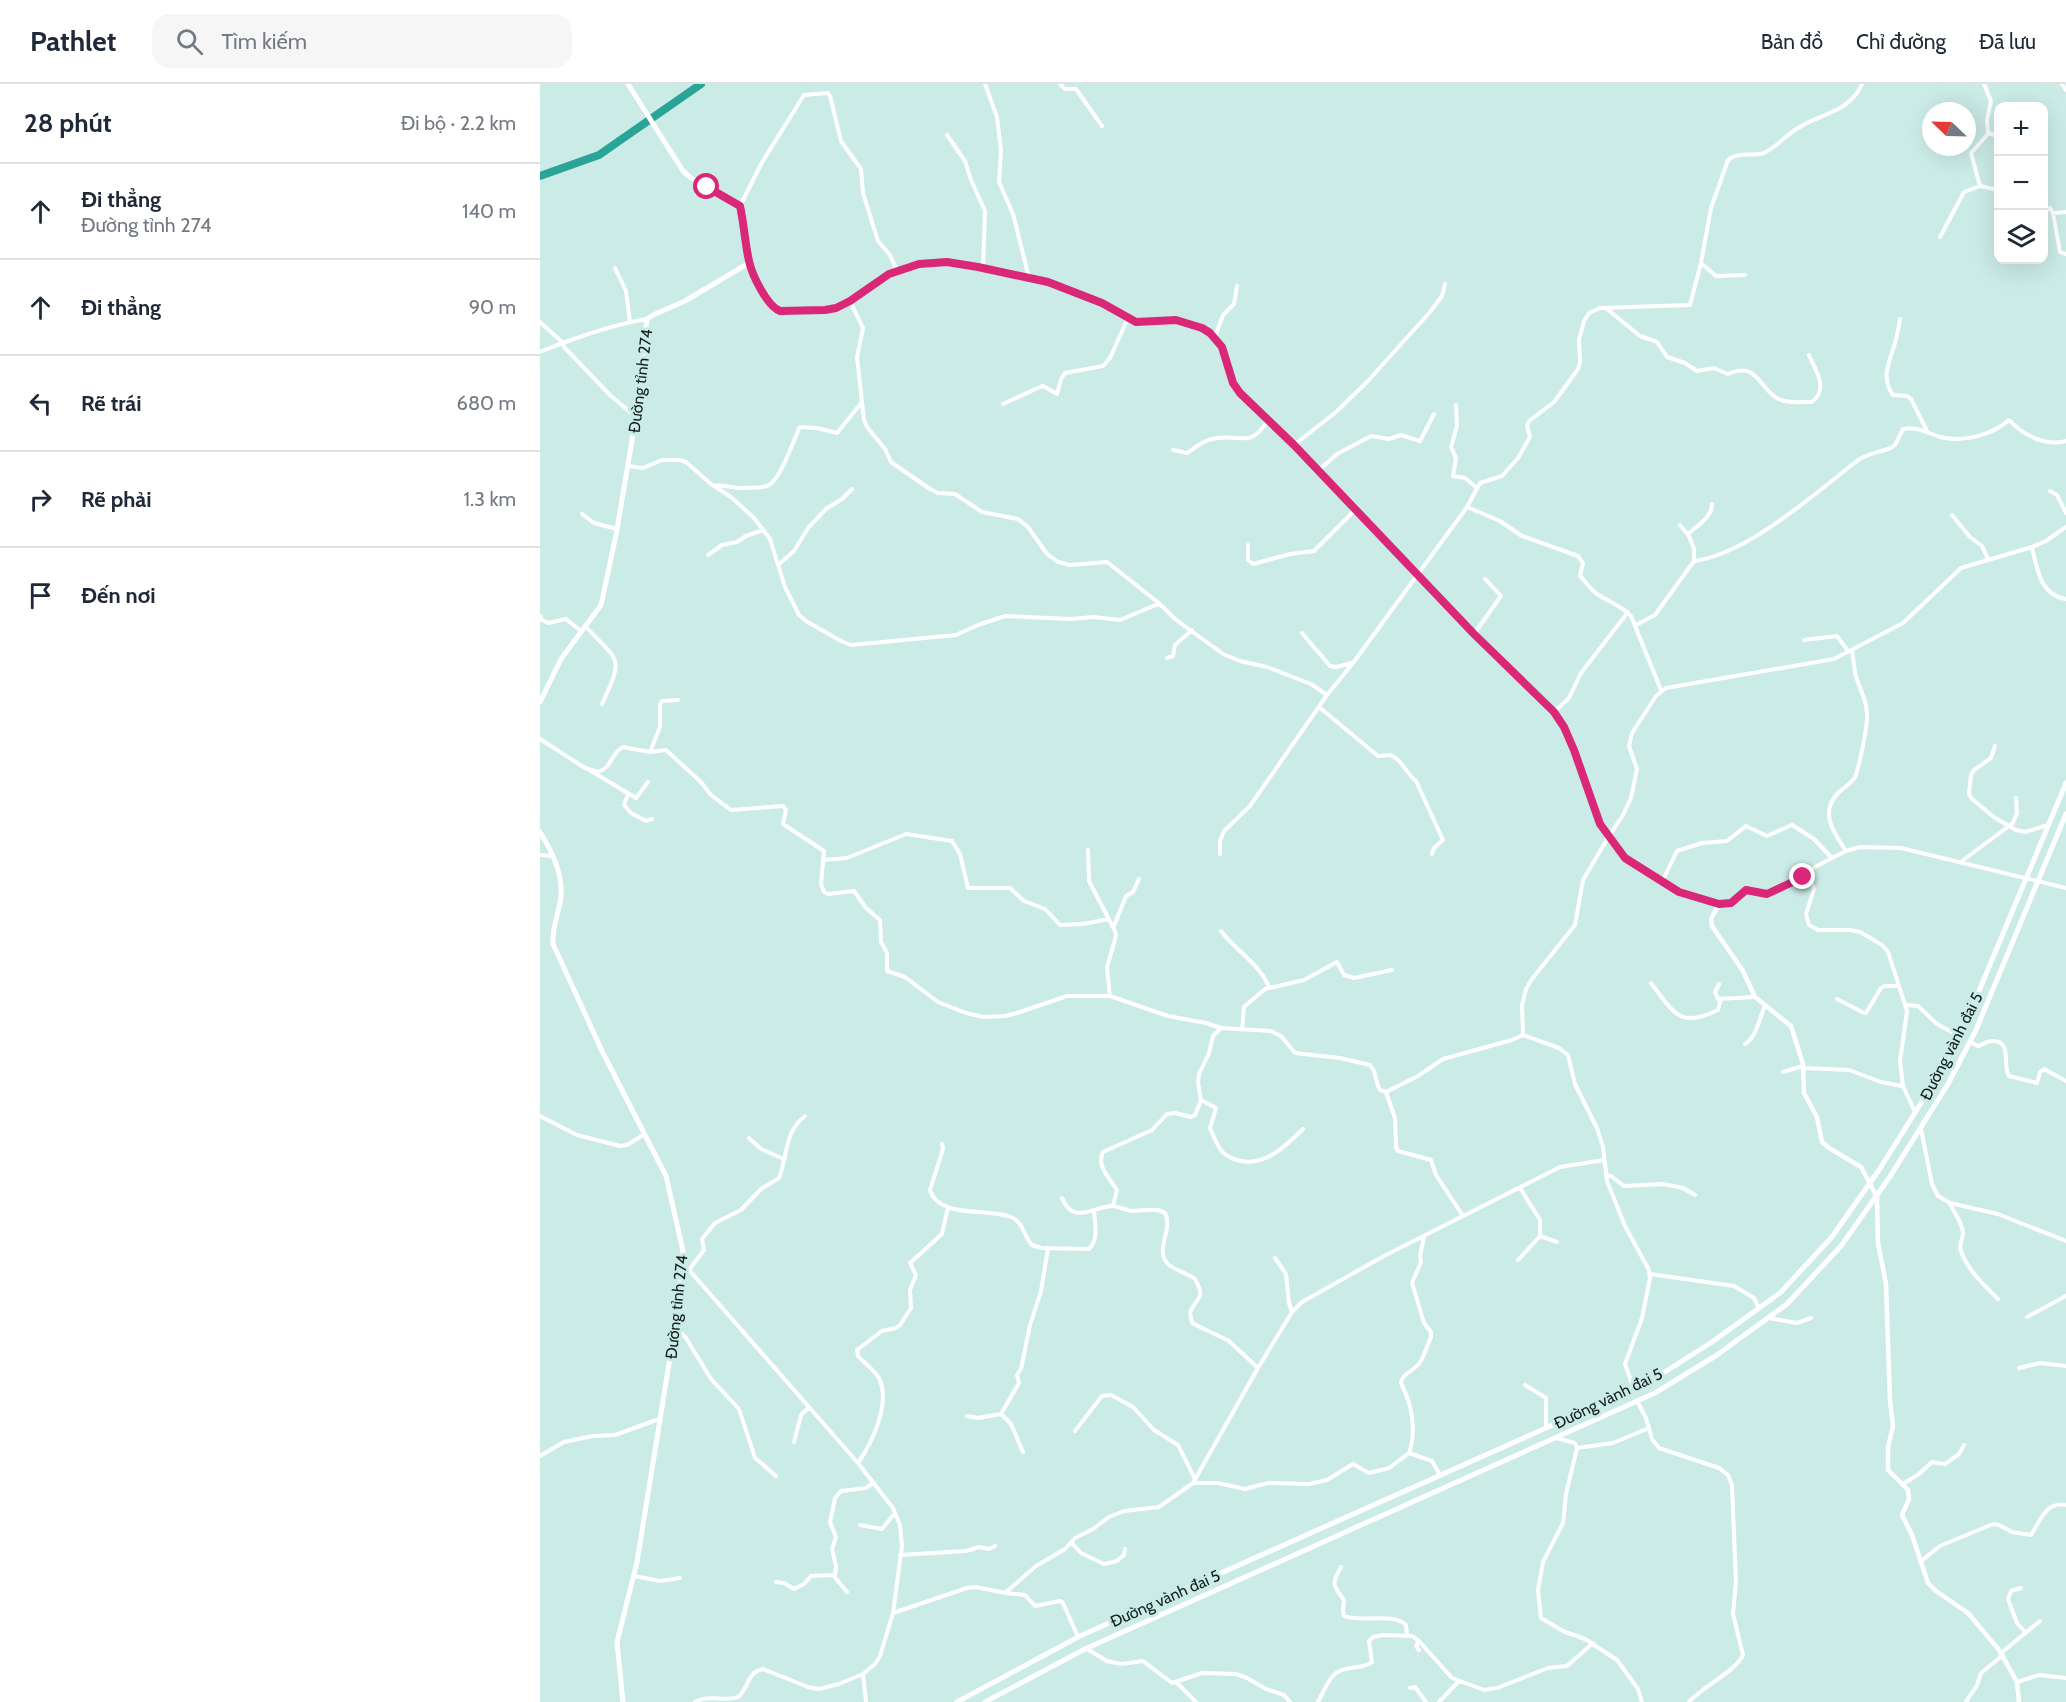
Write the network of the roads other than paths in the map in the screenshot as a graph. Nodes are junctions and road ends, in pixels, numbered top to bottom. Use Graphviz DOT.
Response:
graph roads {
  1 [pos="628,84"];
  2 [pos="985,84"];
  3 [pos="1060,84"];
  4 [pos="1862,84"];
  5 [pos="1984,84"];
  6 [pos="2062,84"];
  7 [pos="2066,90"];
  8 [pos="1102,126"];
  9 [pos="1988,133"];
  10 [pos="947,135"];
  11 [pos="1994,135"];
  12 [pos="1980,186"];
  13 [pos="1994,189"];
  14 [pos="740,206"];
  15 [pos="2045,210"];
  16 [pos="2066,212"];
  17 [pos="2053,213"];
  18 [pos="1940,237"];
  19 [pos="2066,254"];
  20 [pos="749,263"];
  21 [pos="1701,264"];
  22 [pos="615,268"];
  23 [pos="983,268"];
  24 [pos="897,271"];
  25 [pos="1744,275"];
  26 [pos="1029,279"];
  27 [pos="1445,284"];
  28 [pos="1237,286"];
  29 [pos="850,301"];
  30 [pos="1606,308"];
  31 [pos="1128,318"];
  32 [pos="648,319"];
  33 [pos="1900,319"];
  34 [pos="540,322"];
  35 [pos="630,322"];
  36 [pos="1215,337"];
  37 [pos="563,343"];
  38 [pos="540,352"];
  39 [pos="1809,355"];
  40 [pos="863,401"];
  41 [pos="1003,404"];
  42 [pos="1456,405"];
  43 [pos="1434,414"];
  44 [pos="636,417"];
  45 [pos="1268,419"];
  46 [pos="1928,432"];
  47 [pos="2066,441"];
  48 [pos="1294,445"];
  49 [pos="1173,450"];
  50 [pos="628,466"];
  51 [pos="1318,471"];
  52 [pos="714,486"];
  53 [pos="1477,488"];
  54 [pos="852,489"];
  55 [pos="2050,491"];
  56 [pos="1712,504"];
  57 [pos="1467,507"];
  58 [pos="1355,510"];
  59 [pos="2066,513"];
  60 [pos="582,514"];
  61 [pos="1952,515"];
  62 [pos="1680,525"];
  63 [pos="2066,527"];
  64 [pos="617,529"];
  65 [pos="763,530"];
  66 [pos="1688,534"];
  67 [pos="1248,545"];
  68 [pos="2032,547"];
  69 [pos="708,555"];
  70 [pos="1988,559"];
  71 [pos="1694,561"];
  72 [pos="778,565"];
  73 [pos="1418,575"];
  74 [pos="1485,579"];
  75 [pos="2066,599"];
  76 [pos="1160,605"];
  77 [pos="1628,612"];
  78 [pos="540,616"];
  79 [pos="1636,625"];
  80 [pos="583,629"];
  81 [pos="1191,630"];
  82 [pos="1302,633"];
  83 [pos="1474,634"];
  84 [pos="1804,640"];
  85 [pos="1850,651"];
  86 [pos="1167,658"];
  87 [pos="1353,663"];
  88 [pos="1661,690"];
  89 [pos="1327,695"];
  90 [pos="678,700"];
  91 [pos="540,702"];
  92 [pos="602,704"];
  93 [pos="1319,706"];
  94 [pos="1554,712"];
  95 [pos="540,739"];
  96 [pos="1995,746"];
  97 [pos="650,752"];
  98 [pos="585,768"];
  99 [pos="648,782"];
  100 [pos="2066,783"];
  101 [pos="628,794"];
  102 [pos="2016,798"];
  103 [pos="2066,814"];
  104 [pos="652,819"];
  105 [pos="2049,824"];
  106 [pos="2009,826"];
  107 [pos="2064,826"];
  108 [pos="540,832"];
  109 [pos="1609,836"];
  110 [pos="1088,850"];
  111 [pos="1846,851"];
  112 [pos="1220,854"];
  113 [pos="1432,854"];
  114 [pos="540,855"];
  115 [pos="554,856"];
  116 [pos="1832,858"];
  117 [pos="824,860"];
  118 [pos="1961,862"];
  119 [pos="1803,877"];
  120 [pos="2026,878"];
  121 [pos="1139,879"];
  122 [pos="2038,881"];
  123 [pos="1662,882"];
  124 [pos="2066,888"];
  125 [pos="1719,904"];
  126 [pos="1108,919"];
  127 [pos="1113,927"];
  128 [pos="1221,931"];
  129 [pos="1392,970"];
  130 [pos="1651,983"];
  131 [pos="1719,984"];
  132 [pos="1899,986"];
  133 [pos="1269,987"];
  134 [pos="1110,996"];
  135 [pos="1755,998"];
  136 [pos="1721,999"];
  137 [pos="1837,999"];
  138 [pos="1906,1005"];
  139 [pos="1765,1006"];
  140 [pos="1221,1028"];
  141 [pos="1242,1030"];
  142 [pos="1523,1035"];
  143 [pos="1959,1036"];
  144 [pos="1970,1042"];
  145 [pos="1745,1044"];
  146 [pos="1804,1067"];
  147 [pos="1783,1072"];
  148 [pos="2066,1081"];
  149 [pos="1903,1086"];
  150 [pos="1386,1092"];
  151 [pos="1201,1100"];
  152 [pos="1915,1112"];
  153 [pos="540,1116"];
  154 [pos="805,1116"];
  155 [pos="1920,1128"];
  156 [pos="1303,1129"];
  157 [pos="645,1134"];
  158 [pos="749,1138"];
  159 [pos="942,1144"];
  160 [pos="784,1159"];
  161 [pos="1604,1160"];
  162 [pos="1606,1174"];
  163 [pos="1869,1183"];
  164 [pos="1520,1188"];
  165 [pos="1695,1195"];
  166 [pos="1876,1196"];
  167 [pos="1062,1198"];
  168 [pos="1950,1203"];
  169 [pos="1113,1206"];
  170 [pos="948,1207"];
  171 [pos="1094,1210"];
  172 [pos="1463,1216"];
  173 [pos="1424,1236"];
  174 [pos="1540,1236"];
  175 [pos="2066,1241"];
  176 [pos="1557,1242"];
  177 [pos="1048,1248"];
  178 [pos="1275,1258"];
  179 [pos="1518,1260"];
  180 [pos="686,1269"];
  181 [pos="1650,1274"];
  182 [pos="2066,1296"];
  183 [pos="1998,1299"];
  184 [pos="1759,1308"];
  185 [pos="1292,1312"];
  186 [pos="1768,1317"];
  187 [pos="2026,1317"];
  188 [pos="1811,1318"];
  189 [pos="675,1327"];
  190 [pos="2066,1366"];
  191 [pos="1258,1368"];
  192 [pos="2019,1368"];
  193 [pos="1525,1385"];
  194 [pos="1634,1389"];
  195 [pos="1637,1401"];
  196 [pos="809,1407"];
  197 [pos="1001,1414"];
  198 [pos="967,1416"];
  199 [pos="660,1418"];
  200 [pos="1546,1428"];
  201 [pos="1649,1428"];
  202 [pos="1075,1431"];
  203 [pos="1556,1438"];
  204 [pos="794,1442"];
  205 [pos="1964,1445"];
  206 [pos="1577,1448"];
  207 [pos="1023,1452"];
  208 [pos="1409,1453"];
  209 [pos="540,1456"];
  210 [pos="858,1463"];
  211 [pos="1440,1475"];
  212 [pos="776,1476"];
  213 [pos="1194,1481"];
  214 [pos="873,1483"];
  215 [pos="1904,1484"];
  216 [pos="2066,1505"];
  217 [pos="896,1512"];
  218 [pos="860,1525"];
  219 [pos="1071,1542"];
  220 [pos="995,1546"];
  221 [pos="1125,1549"];
  222 [pos="900,1555"];
  223 [pos="1919,1562"];
  224 [pos="1341,1567"];
  225 [pos="634,1576"];
  226 [pos="835,1576"];
  227 [pos="680,1578"];
  228 [pos="776,1582"];
  229 [pos="2021,1588"];
  230 [pos="847,1592"];
  231 [pos="1005,1593"];
  232 [pos="893,1613"];
  233 [pos="2040,1621"];
  234 [pos="2026,1633"];
  235 [pos="1407,1635"];
  236 [pos="1078,1637"];
  237 [pos="1419,1641"];
  238 [pos="1593,1643"];
  239 [pos="1087,1648"];
  240 [pos="1419,1650"];
  241 [pos="2002,1654"];
  242 [pos="863,1674"];
  243 [pos="2066,1678"];
  244 [pos="1459,1681"];
  245 [pos="2017,1682"];
  246 [pos="1177,1683"];
  247 [pos="1410,1688"];
  248 [pos="623,1702"];
  249 [pos="695,1702"];
  250 [pos="727,1702"];
  251 [pos="866,1702"];
  252 [pos="957,1702"];
  253 [pos="985,1702"];
  254 [pos="1196,1702"];
  255 [pos="1290,1702"];
  256 [pos="1318,1702"];
  257 [pos="1426,1702"];
  258 [pos="1439,1702"];
  259 [pos="1642,1702"];
  260 [pos="1689,1702"];
  261 [pos="1966,1702"];
  262 [pos="2019,1702"];
  1 -- 14 [label="main road"];
  2 -- 26 [label="street"];
  3 -- 8 [label="street"];
  4 -- 21 [label="street"];
  5 -- 9 [label="street"];
  6 -- 7 [label="street"];
  9 -- 11 [label="street"];
  9 -- 12 [label="street"];
  10 -- 23 [label="street"];
  12 -- 13 [label="street"];
  12 -- 18 [label="street"];
  14 -- 20 [label="main road"];
  14 -- 24 [label="street"];
  15 -- 17 [label="street"];
  16 -- 17 [label="street"];
  17 -- 19 [label="street"];
  20 -- 29 [label="street"];
  20 -- 32 [label="main road, Đường tỉnh 274"];
  21 -- 25 [label="street"];
  21 -- 30 [label="street"];
  22 -- 35 [label="street"];
  23 -- 24 [label="street"];
  23 -- 26 [label="street"];
  24 -- 29 [label="street"];
  26 -- 31 [label="street"];
  27 -- 48 [label="street"];
  28 -- 36 [label="street"];
  29 -- 40 [label="street"];
  30 -- 39 [label="street"];
  30 -- 53 [label="street"];
  31 -- 36 [label="street"];
  31 -- 41 [label="street"];
  32 -- 35 [label="street"];
  32 -- 44 [label="main road, Đường tỉnh 274"];
  33 -- 46 [label="street"];
  34 -- 37 [label="street"];
  35 -- 37 [label="street"];
  36 -- 45 [label="street"];
  37 -- 38 [label="street"];
  37 -- 44 [label="street"];
  40 -- 52 [label="street"];
  40 -- 76 [label="street"];
  42 -- 53 [label="street"];
  43 -- 51 [label="street"];
  44 -- 50 [label="main road, Đường tỉnh 274"];
  45 -- 48 [label="street"];
  45 -- 49 [label="street"];
  46 -- 47 [label="street"];
  46 -- 71 [label="street"];
  48 -- 51 [label="street"];
  50 -- 52 [label="street"];
  50 -- 64 [label="main road, Đường tỉnh 274"];
  51 -- 58 [label="street"];
  52 -- 65 [label="street"];
  53 -- 57 [label="street"];
  54 -- 72 [label="street"];
  55 -- 59 [label="street"];
  56 -- 66 [label="street"];
  57 -- 73 [label="street"];
  57 -- 77 [label="street"];
  58 -- 67 [label="street"];
  58 -- 73 [label="street"];
  60 -- 64 [label="street"];
  61 -- 70 [label="street"];
  62 -- 66 [label="street"];
  63 -- 68 [label="street"];
  64 -- 80 [label="main road, Đường tỉnh 274"];
  65 -- 69 [label="street"];
  65 -- 72 [label="street"];
  66 -- 71 [label="street"];
  68 -- 70 [label="street"];
  68 -- 75 [label="street"];
  70 -- 85 [label="street"];
  71 -- 79 [label="street"];
  72 -- 76 [label="street"];
  73 -- 83 [label="street"];
  73 -- 87 [label="street"];
  74 -- 83 [label="street"];
  76 -- 81 [label="street"];
  77 -- 79 [label="street"];
  77 -- 94 [label="street"];
  78 -- 80 [label="street"];
  79 -- 88 [label="street"];
  80 -- 91 [label="main road, Đường tỉnh 274"];
  80 -- 92 [label="street"];
  81 -- 86 [label="street"];
  81 -- 89 [label="street"];
  82 -- 87 [label="street"];
  83 -- 94 [label="street"];
  84 -- 85 [label="street"];
  85 -- 88 [label="street"];
  85 -- 111 [label="street"];
  87 -- 89 [label="street"];
  88 -- 109 [label="street"];
  89 -- 93 [label="street"];
  90 -- 97 [label="street"];
  93 -- 112 [label="street"];
  93 -- 113 [label="street"];
  94 -- 109 [label="street"];
  95 -- 98 [label="street"];
  96 -- 106 [label="street"];
  97 -- 98 [label="street"];
  97 -- 117 [label="street"];
  98 -- 101 [label="street"];
  99 -- 101 [label="street"];
  100 -- 105 [label="main road, Đường vành đai 5"];
  101 -- 104 [label="street"];
  102 -- 106 [label="street"];
  103 -- 107 [label="main road, Đường vành đai 5"];
  105 -- 106 [label="street"];
  105 -- 120 [label="main road, Đường vành đai 5"];
  106 -- 118 [label="street"];
  107 -- 122 [label="main road, Đường vành đai 5"];
  108 -- 115 [label="main road, Đường tỉnh 274"];
  109 -- 123 [label="street"];
  109 -- 142 [label="street"];
  110 -- 126 [label="street"];
  111 -- 116 [label="street"];
  111 -- 118 [label="street"];
  114 -- 115 [label="street"];
  115 -- 157 [label="main road, Đường tỉnh 274"];
  116 -- 119 [label="street"];
  116 -- 123 [label="street"];
  117 -- 126 [label="street"];
  117 -- 134 [label="street"];
  118 -- 120 [label="street"];
  119 -- 125 [label="street"];
  119 -- 132 [label="street"];
  120 -- 122 [label="street"];
  120 -- 143 [label="main road, Đường vành đai 5"];
  121 -- 127 [label="street"];
  122 -- 124 [label="street"];
  122 -- 144 [label="main road, Đường vành đai 5"];
  123 -- 125 [label="street"];
  125 -- 135 [label="street"];
  126 -- 127 [label="street"];
  127 -- 134 [label="street"];
  128 -- 133 [label="street"];
  129 -- 133 [label="street"];
  130 -- 136 [label="street"];
  131 -- 136 [label="street"];
  132 -- 137 [label="street"];
  132 -- 138 [label="street"];
  133 -- 141 [label="street"];
  134 -- 140 [label="street"];
  135 -- 136 [label="street"];
  135 -- 139 [label="street"];
  138 -- 143 [label="street"];
  138 -- 149 [label="street"];
  139 -- 145 [label="street"];
  139 -- 146 [label="street"];
  140 -- 141 [label="street"];
  140 -- 151 [label="street"];
  141 -- 150 [label="street"];
  142 -- 150 [label="street"];
  142 -- 161 [label="street"];
  143 -- 152 [label="main road, Đường vành đai 5"];
  144 -- 148 [label="street"];
  144 -- 155 [label="main road, Đường vành đai 5"];
  146 -- 147 [label="street"];
  146 -- 149 [label="street"];
  146 -- 163 [label="street"];
  149 -- 152 [label="street"];
  150 -- 172 [label="street"];
  151 -- 156 [label="street"];
  151 -- 169 [label="street"];
  152 -- 163 [label="main road, Đường vành đai 5"];
  153 -- 157 [label="street"];
  154 -- 160 [label="street"];
  155 -- 166 [label="main road, Đường vành đai 5"];
  155 -- 168 [label="street"];
  157 -- 180 [label="main road, Đường tỉnh 274"];
  158 -- 160 [label="street"];
  159 -- 170 [label="street"];
  160 -- 180 [label="street"];
  161 -- 162 [label="street"];
  161 -- 164 [label="street"];
  162 -- 165 [label="street"];
  162 -- 181 [label="street"];
  163 -- 166 [label="street"];
  163 -- 184 [label="main road, Đường vành đai 5"];
  164 -- 172 [label="street"];
  164 -- 174 [label="street"];
  166 -- 186 [label="main road, Đường vành đai 5"];
  166 -- 215 [label="street"];
  167 -- 171 [label="street"];
  168 -- 175 [label="street"];
  168 -- 183 [label="street"];
  169 -- 171 [label="street"];
  169 -- 191 [label="street"];
  170 -- 177 [label="street"];
  170 -- 210 [label="street"];
  171 -- 177 [label="street"];
  172 -- 173 [label="street"];
  173 -- 185 [label="street"];
  173 -- 208 [label="street"];
  174 -- 176 [label="street"];
  174 -- 179 [label="street"];
  177 -- 197 [label="street"];
  178 -- 185 [label="street"];
  180 -- 189 [label="main road, Đường tỉnh 274"];
  180 -- 196 [label="street"];
  181 -- 184 [label="street"];
  181 -- 194 [label="street"];
  182 -- 187 [label="street"];
  184 -- 194 [label="main road, Đường vành đai 5"];
  185 -- 191 [label="street"];
  186 -- 188 [label="street"];
  186 -- 195 [label="main road, Đường vành đai 5"];
  189 -- 199 [label="main road, Đường tỉnh 274"];
  189 -- 212 [label="street"];
  190 -- 192 [label="street"];
  191 -- 213 [label="street"];
  193 -- 200 [label="street"];
  194 -- 200 [label="main road, Đường vành đai 5"];
  195 -- 201 [label="street"];
  195 -- 203 [label="main road, Đường vành đai 5"];
  196 -- 204 [label="street"];
  196 -- 210 [label="street"];
  197 -- 198 [label="street"];
  197 -- 207 [label="street"];
  199 -- 209 [label="street"];
  199 -- 225 [label="main road, Đường tỉnh 274"];
  200 -- 211 [label="main road, Đường vành đai 5"];
  201 -- 206 [label="street"];
  201 -- 260 [label="street"];
  202 -- 213 [label="street"];
  203 -- 206 [label="street"];
  203 -- 239 [label="main road, Đường vành đai 5"];
  205 -- 215 [label="street"];
  206 -- 238 [label="street"];
  208 -- 211 [label="street"];
  208 -- 213 [label="street"];
  210 -- 214 [label="street"];
  211 -- 236 [label="main road, Đường vành đai 5"];
  213 -- 219 [label="street"];
  214 -- 217 [label="street"];
  214 -- 226 [label="street"];
  215 -- 223 [label="street"];
  216 -- 223 [label="street"];
  217 -- 218 [label="street"];
  217 -- 222 [label="street"];
  219 -- 221 [label="street"];
  219 -- 231 [label="street"];
  220 -- 222 [label="street"];
  222 -- 232 [label="street"];
  223 -- 241 [label="street"];
  224 -- 235 [label="street"];
  225 -- 227 [label="street"];
  225 -- 248 [label="main road, Đường tỉnh 274"];
  226 -- 228 [label="street"];
  226 -- 230 [label="street"];
  229 -- 234 [label="street"];
  231 -- 232 [label="street"];
  231 -- 236 [label="street"];
  232 -- 242 [label="street"];
  233 -- 234 [label="street"];
  234 -- 241 [label="street"];
  235 -- 237 [label="street"];
  235 -- 256 [label="street"];
  236 -- 252 [label="main road, Đường vành đai 5"];
  237 -- 240 [label="street"];
  237 -- 244 [label="street"];
  238 -- 244 [label="street"];
  238 -- 259 [label="street"];
  239 -- 246 [label="street"];
  239 -- 253 [label="main road, Đường vành đai 5"];
  241 -- 245 [label="street"];
  241 -- 261 [label="street"];
  242 -- 250 [label="street"];
  242 -- 251 [label="street"];
  243 -- 245 [label="street"];
  244 -- 258 [label="street"];
  245 -- 262 [label="street"];
  246 -- 254 [label="street"];
  246 -- 255 [label="street"];
  247 -- 257 [label="street"];
  249 -- 250 [label="street"];
}
